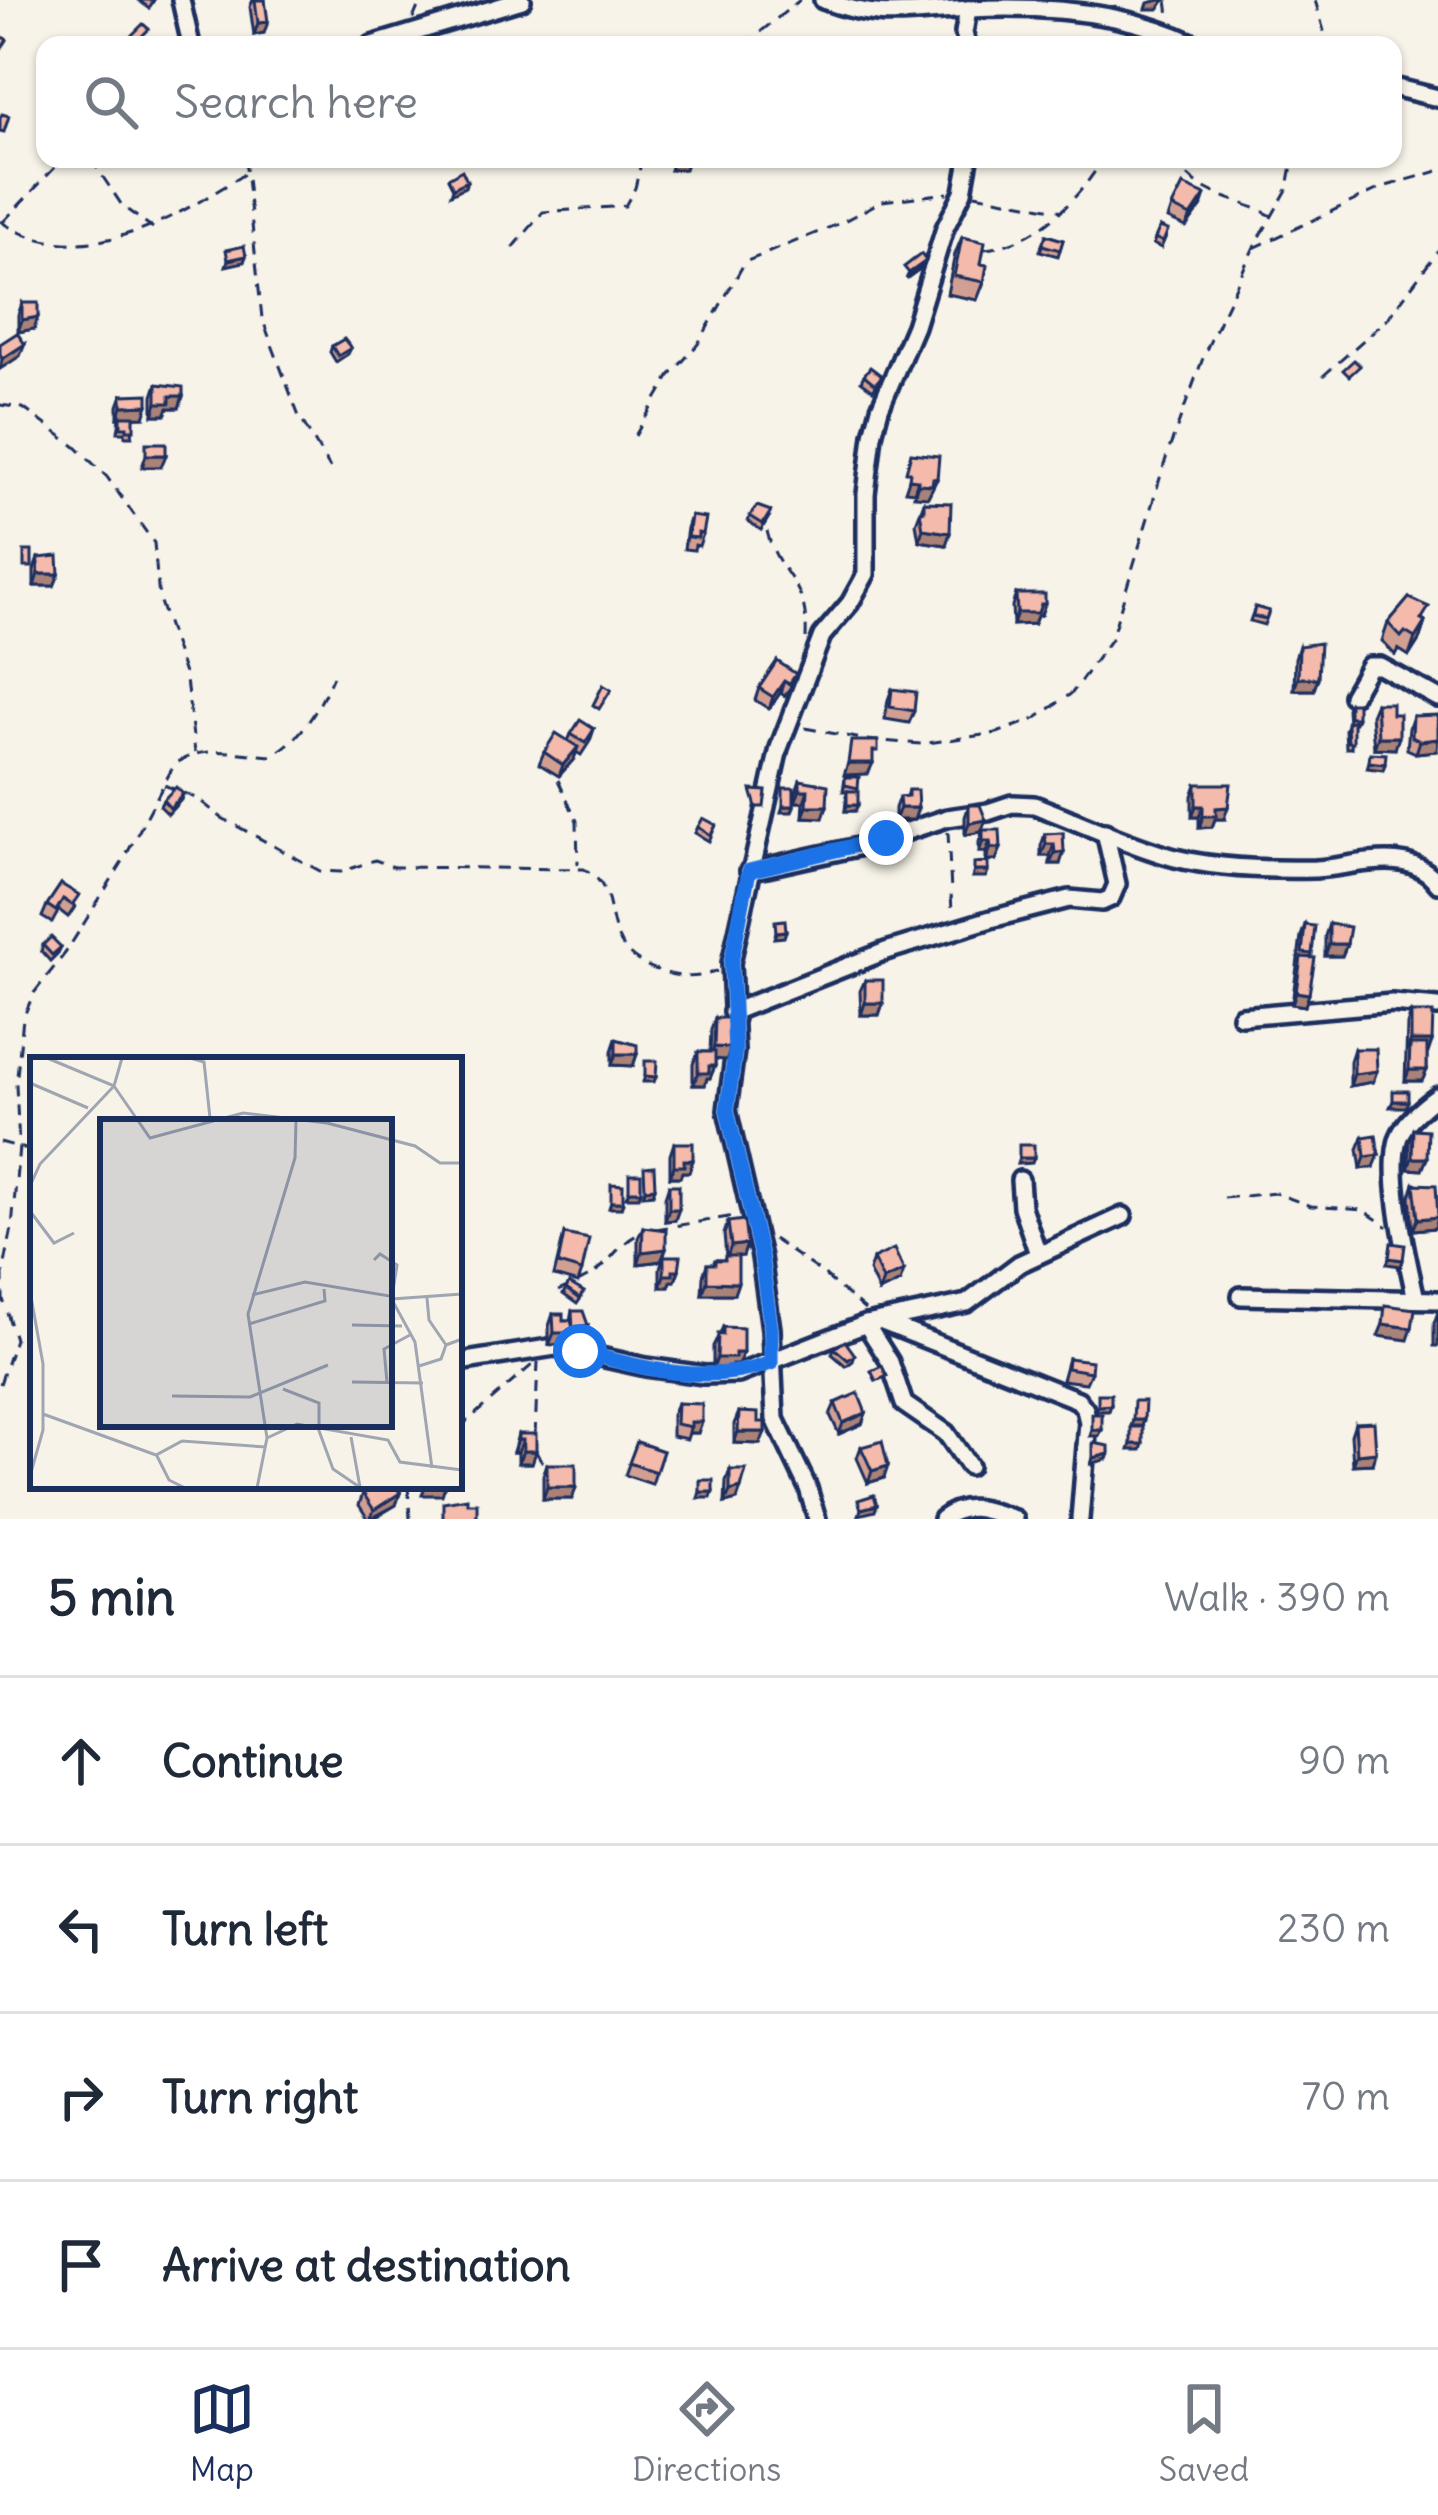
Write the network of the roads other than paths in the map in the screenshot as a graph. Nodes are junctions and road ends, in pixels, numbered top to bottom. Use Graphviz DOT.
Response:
graph roads {
  1 [pos="181,0"];
  2 [pos="522,0"];
  3 [pos="823,0"];
  4 [pos="968,9"];
  5 [pos="189,36"];
  6 [pos="402,36"];
  7 [pos="965,36"];
  8 [pos="1178,36"];
  9 [pos="1402,89"];
  10 [pos="1438,98"];
  11 [pos="968,168"];
  12 [pos="1352,696"];
  13 [pos="1438,698"];
  14 [pos="1105,832"];
  15 [pos="749,871"];
  16 [pos="1438,883"];
  17 [pos="1438,1007"];
  18 [pos="732,1012"];
  19 [pos="1240,1016"];
  20 [pos="1438,1096"];
  21 [pos="1020,1180"];
  22 [pos="1123,1216"];
  23 [pos="1038,1254"];
  24 [pos="1241,1296"];
  25 [pos="1416,1299"];
  26 [pos="1438,1300"];
  27 [pos="873,1323"];
  28 [pos="462,1363"];
  29 [pos="771,1363"];
  30 [pos="969,1466"];
  31 [pos="817,1519"];
  32 [pos="942,1519"];
  33 [pos="1014,1519"];
  34 [pos="1080,1519"];
  1 -- 5 [label="street"];
  2 -- 6 [label="street"];
  3 -- 4 [label="street"];
  4 -- 7 [label="street"];
  4 -- 8 [label="street"];
  9 -- 10 [label="street"];
  11 -- 15 [label="street"];
  12 -- 13 [label="street"];
  14 -- 15 [label="street"];
  14 -- 16 [label="street"];
  14 -- 18 [label="street"];
  15 -- 18 [label="street"];
  17 -- 19 [label="street"];
  18 -- 29 [label="street"];
  20 -- 25 [label="street"];
  21 -- 23 [label="street"];
  22 -- 23 [label="street"];
  23 -- 27 [label="street"];
  24 -- 25 [label="street"];
  25 -- 26 [label="street"];
  27 -- 29 [label="street"];
  27 -- 30 [label="street"];
  27 -- 34 [label="street"];
  28 -- 29 [label="street"];
  29 -- 31 [label="street"];
  32 -- 33 [label="street"];
}
